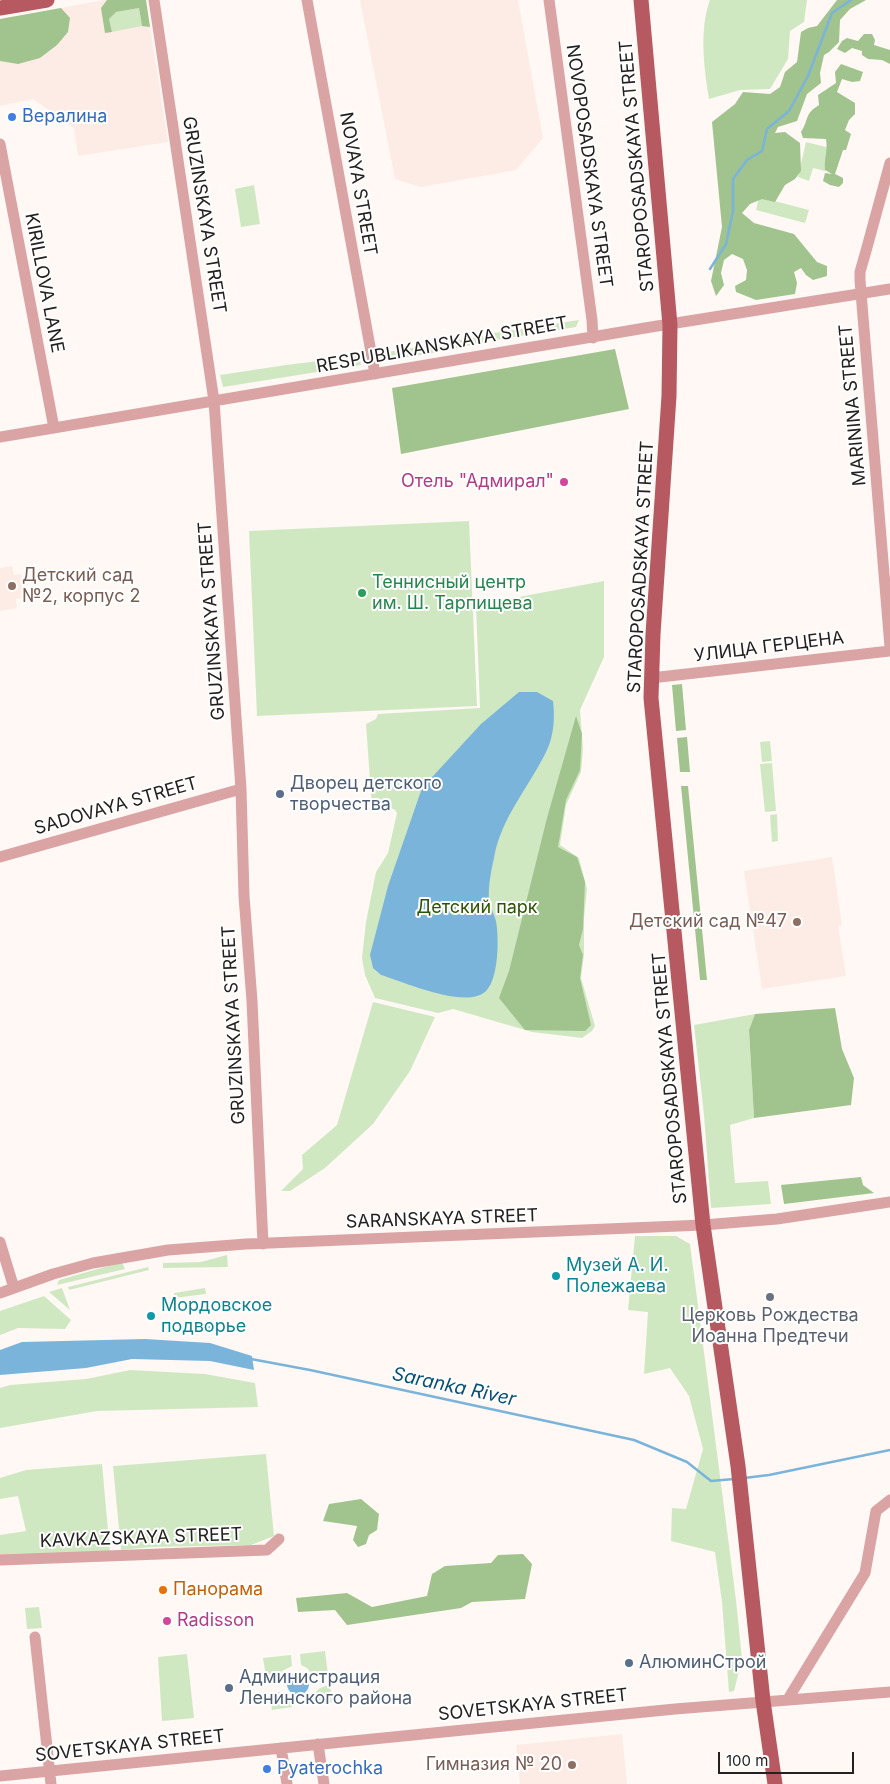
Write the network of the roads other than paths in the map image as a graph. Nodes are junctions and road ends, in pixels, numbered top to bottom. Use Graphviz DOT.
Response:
graph roads {
  1 [pos="47,0"];
  2 [pos="154,0"];
  3 [pos="306,0"];
  4 [pos="549,0"];
  5 [pos="641,0"];
  6 [pos="0,8"];
  7 [pos="0,144"];
  8 [pos="890,163"];
  9 [pos="890,289"];
  10 [pos="861,294"];
  11 [pos="670,324"];
  12 [pos="593,338"];
  13 [pos="375,374"];
  14 [pos="214,401"];
  15 [pos="54,428"];
  16 [pos="0,437"];
  17 [pos="890,649"];
  18 [pos="651,678"];
  19 [pos="241,789"];
  20 [pos="0,857"];
  21 [pos="890,1202"];
  22 [pos="703,1225"];
  23 [pos="0,1242"];
  24 [pos="263,1244"];
  25 [pos="14,1288"];
  26 [pos="0,1293"];
  27 [pos="890,1500"];
  28 [pos="279,1539"];
  29 [pos="0,1560"];
  30 [pos="34,1637"];
  31 [pos="890,1692"];
  32 [pos="788,1699"];
  33 [pos="763,1701"];
  34 [pos="318,1744"];
  35 [pos="281,1748"];
  36 [pos="49,1771"];
  37 [pos="0,1776"];
  38 [pos="51,1784"];
  39 [pos="287,1784"];
  40 [pos="324,1784"];
  41 [pos="775,1784"];
  1 -- 6 [label="main road"];
  2 -- 14 [label="street, GRUZINSKAYA STREET"];
  3 -- 13 [label="street, NOVAYA STREET"];
  4 -- 12 [label="street, NOVOPOSADSKAYA STREET"];
  5 -- 11 [label="main road, STAROPOSADSKAYA STREET"];
  7 -- 15 [label="street, KIRILLOVA LANE"];
  8 -- 10 [label="street, MARININA STREET"];
  9 -- 10 [label="street, RESPUBLIKANSKAYA STREET"];
  10 -- 11 [label="street, RESPUBLIKANSKAYA STREET"];
  10 -- 17 [label="street, MARININA STREET"];
  11 -- 12 [label="street, RESPUBLIKANSKAYA STREET"];
  11 -- 18 [label="main road, STAROPOSADSKAYA STREET"];
  12 -- 13 [label="street, RESPUBLIKANSKAYA STREET"];
  13 -- 14 [label="street, RESPUBLIKANSKAYA STREET"];
  14 -- 15 [label="street, RESPUBLIKANSKAYA STREET"];
  14 -- 19 [label="street, GRUZINSKAYA STREET"];
  15 -- 16 [label="street, RESPUBLIKANSKAYA STREET"];
  17 -- 18 [label="street, УЛИЦА ГЕРЦЕНА"];
  18 -- 22 [label="main road, STAROPOSADSKAYA STREET"];
  19 -- 20 [label="street, SADOVAYA STREET"];
  19 -- 24 [label="street, GRUZINSKAYA STREET"];
  21 -- 22 [label="street, SARANSKAYA STREET"];
  22 -- 24 [label="street, SARANSKAYA STREET"];
  22 -- 33 [label="main road, STAROPOSADSKAYA STREET"];
  23 -- 25 [label="street"];
  24 -- 25 [label="street, SARANSKAYA STREET"];
  25 -- 26 [label="street, SARANSKAYA STREET"];
  27 -- 32 [label="street"];
  28 -- 29 [label="street, KAVKAZSKAYA STREET"];
  30 -- 36 [label="street"];
  31 -- 32 [label="street, SOVETSKAYA STREET"];
  32 -- 33 [label="street, SOVETSKAYA STREET"];
  33 -- 34 [label="street, SOVETSKAYA STREET"];
  33 -- 41 [label="main road, STAROPOSADSKAYA STREET"];
  34 -- 35 [label="street, SOVETSKAYA STREET"];
  34 -- 40 [label="street"];
  35 -- 36 [label="street, SOVETSKAYA STREET"];
  35 -- 39 [label="street"];
  36 -- 37 [label="street, SOVETSKAYA STREET"];
  36 -- 38 [label="street"];
}
